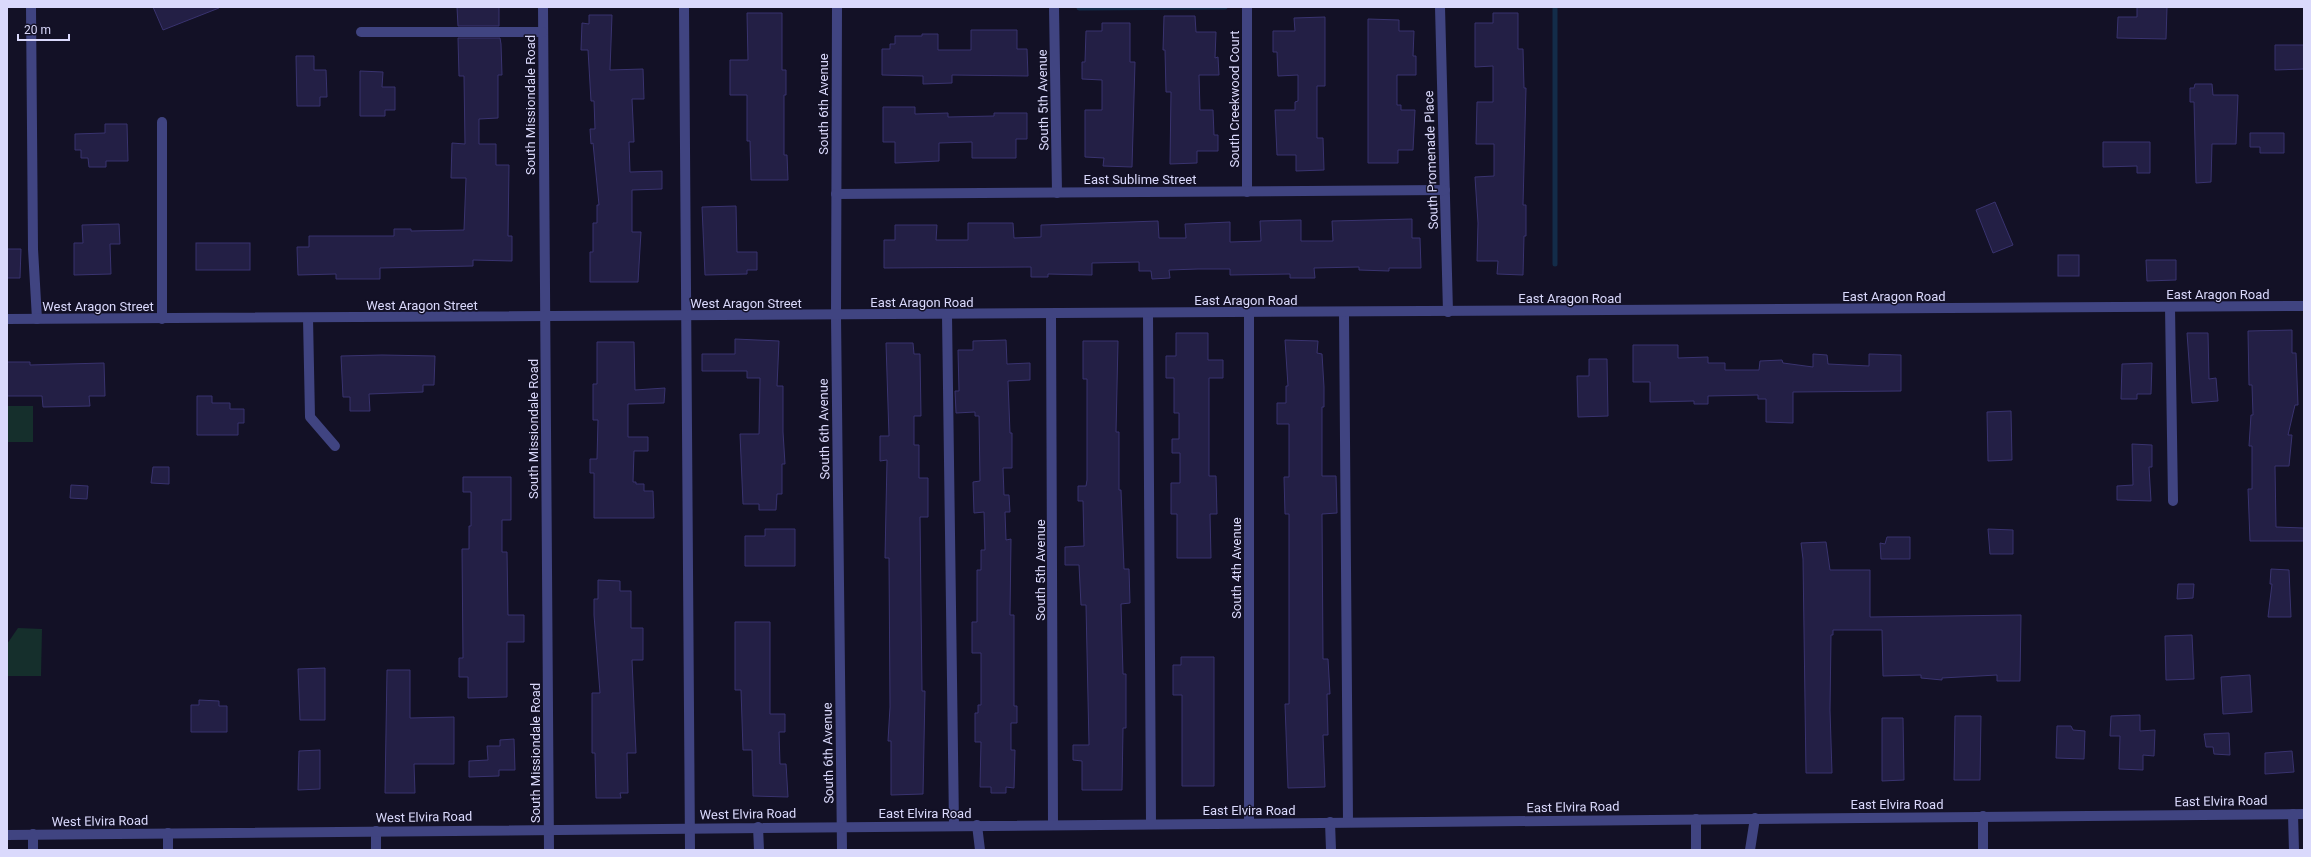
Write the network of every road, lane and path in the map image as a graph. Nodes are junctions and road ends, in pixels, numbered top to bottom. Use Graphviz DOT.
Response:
graph roads {
  1 [pos="30,7"];
  2 [pos="543,7"];
  3 [pos="684,7"];
  4 [pos="837,7"];
  5 [pos="1054,7"];
  6 [pos="1247,7"];
  7 [pos="1440,7"];
  8 [pos="361,32"];
  9 [pos="543,32"];
  10 [pos="162,122"];
  11 [pos="1445,190"];
  12 [pos="1247,192"];
  13 [pos="1057,193"];
  14 [pos="836,194"];
  15 [pos="2304,306"];
  16 [pos="2170,307"];
  17 [pos="1448,312"];
  18 [pos="1250,313"];
  19 [pos="1344,313"];
  20 [pos="1148,314"];
  21 [pos="947,315"];
  22 [pos="1051,315"];
  23 [pos="686,316"];
  24 [pos="836,316"];
  25 [pos="545,317"];
  26 [pos="308,318"];
  27 [pos="37,319"];
  28 [pos="162,319"];
  29 [pos="7,320"];
  30 [pos="335,446"];
  31 [pos="2173,501"];
  32 [pos="2293,814"];
  33 [pos="2304,814"];
  34 [pos="1983,816"];
  35 [pos="1755,818"];
  36 [pos="1696,819"];
  37 [pos="1330,822"];
  38 [pos="1348,822"];
  39 [pos="1249,823"];
  40 [pos="1054,824"];
  41 [pos="1151,824"];
  42 [pos="954,825"];
  43 [pos="977,825"];
  44 [pos="842,826"];
  45 [pos="758,827"];
  46 [pos="690,828"];
  47 [pos="548,829"];
  48 [pos="376,831"];
  49 [pos="168,833"];
  50 [pos="33,834"];
  51 [pos="7,835"];
  52 [pos="33,850"];
  53 [pos="168,850"];
  54 [pos="376,850"];
  55 [pos="549,850"];
  56 [pos="690,850"];
  57 [pos="759,850"];
  58 [pos="842,850"];
  59 [pos="980,850"];
  60 [pos="1331,850"];
  61 [pos="1696,850"];
  62 [pos="1750,850"];
  63 [pos="1983,850"];
  64 [pos="2294,850"];
  1 -- 27 [label="street"];
  2 -- 9 [label="street, South Missiondale Road"];
  3 -- 23 [label="street"];
  4 -- 14 [label="street, South 6th Avenue"];
  5 -- 13 [label="street, South 5th Avenue"];
  6 -- 12 [label="street, South Creekwood Court"];
  7 -- 11 [label="street, South Promenade Place"];
  8 -- 9 [label="street"];
  9 -- 25 [label="street, South Missiondale Road"];
  10 -- 28 [label="street"];
  11 -- 12 [label="street, East Sublime Street"];
  11 -- 17 [label="street, South Promenade Place"];
  12 -- 13 [label="street, East Sublime Street"];
  13 -- 14 [label="street, East Sublime Street"];
  14 -- 24 [label="street, South 6th Avenue"];
  15 -- 16 [label="street, East Aragon Road"];
  16 -- 17 [label="street, East Aragon Road"];
  16 -- 31 [label="street"];
  17 -- 19 [label="street, East Aragon Road"];
  18 -- 19 [label="street, East Aragon Road"];
  18 -- 20 [label="street, East Aragon Road"];
  18 -- 39 [label="street, South 4th Avenue"];
  19 -- 38 [label="street"];
  20 -- 22 [label="street, East Aragon Road"];
  20 -- 41 [label="street"];
  21 -- 22 [label="street, East Aragon Road"];
  21 -- 24 [label="street, East Aragon Road"];
  21 -- 42 [label="street"];
  22 -- 40 [label="street, South 5th Avenue"];
  23 -- 24 [label="street, West Aragon Street"];
  23 -- 25 [label="street, West Aragon Street"];
  23 -- 46 [label="street"];
  24 -- 44 [label="street, South 6th Avenue"];
  25 -- 26 [label="street, West Aragon Street"];
  25 -- 47 [label="street, South Missiondale Road"];
  26 -- 28 [label="street, West Aragon Street"];
  26 -- 30 [label="street"];
  27 -- 28 [label="street, West Aragon Street"];
  27 -- 29 [label="street, West Aragon Street"];
  32 -- 33 [label="street, East Elvira Road"];
  32 -- 34 [label="street, East Elvira Road"];
  32 -- 64 [label="street"];
  34 -- 35 [label="street, East Elvira Road"];
  34 -- 63 [label="street"];
  35 -- 36 [label="street, East Elvira Road"];
  35 -- 62 [label="street"];
  36 -- 38 [label="street, East Elvira Road"];
  36 -- 61 [label="street"];
  37 -- 38 [label="street, East Elvira Road"];
  37 -- 39 [label="street, East Elvira Road"];
  37 -- 60 [label="street"];
  39 -- 41 [label="street, East Elvira Road"];
  40 -- 41 [label="street, East Elvira Road"];
  40 -- 43 [label="street, East Elvira Road"];
  42 -- 43 [label="street, East Elvira Road"];
  42 -- 44 [label="street, East Elvira Road"];
  43 -- 59 [label="street"];
  44 -- 45 [label="street, West Elvira Road"];
  44 -- 58 [label="street, South 6th Avenue"];
  45 -- 46 [label="street, West Elvira Road"];
  45 -- 57 [label="street"];
  46 -- 47 [label="street, West Elvira Road"];
  46 -- 56 [label="street"];
  47 -- 48 [label="street, West Elvira Road"];
  47 -- 55 [label="street, South Missiondale Road"];
  48 -- 49 [label="street, West Elvira Road"];
  48 -- 54 [label="street"];
  49 -- 50 [label="street, West Elvira Road"];
  49 -- 53 [label="street"];
  50 -- 51 [label="street, West Elvira Road"];
  50 -- 52 [label="street"];
}
